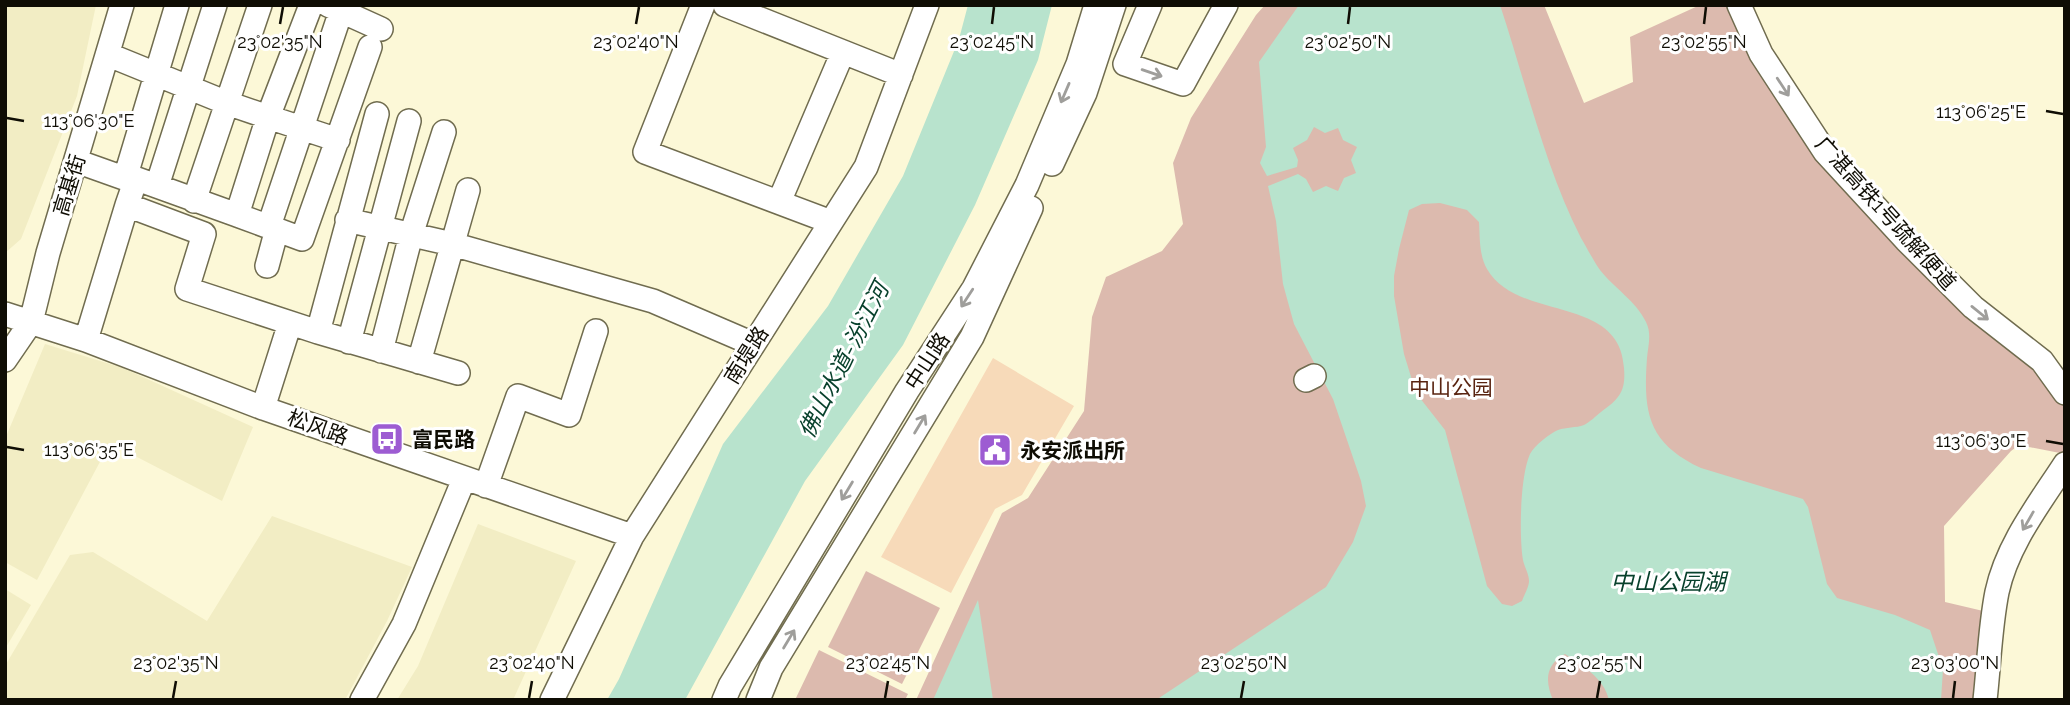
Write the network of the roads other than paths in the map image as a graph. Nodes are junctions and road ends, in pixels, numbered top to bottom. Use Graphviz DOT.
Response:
graph roads {
  1 [pos="122,5"];
  2 [pos="177,5"];
  3 [pos="215,5"];
  4 [pos="260,5"];
  5 [pos="311,5"];
  6 [pos="703,5"];
  7 [pos="725,5"];
  8 [pos="927,5"];
  9 [pos="1096,5"];
  10 [pos="1114,5"];
  11 [pos="1150,5"];
  12 [pos="1226,5"];
  13 [pos="1740,5"];
  14 [pos="334,8"];
  15 [pos="843,52"];
  16 [pos="109,55"];
  17 [pos="157,73"];
  18 [pos="901,75"];
  19 [pos="190,86"];
  20 [pos="227,103"];
  21 [pos="377,114"];
  22 [pos="268,117"];
  23 [pos="409,121"];
  24 [pos="302,128"];
  25 [pos="444,132"];
  26 [pos="338,140"];
  27 [pos="76,162"];
  28 [pos="157,186"];
  29 [pos="468,190"];
  30 [pos="194,201"];
  31 [pos="779,202"];
  32 [pos="127,205"];
  33 [pos="237,215"];
  34 [pos="347,220"];
  35 [pos="831,222"];
  36 [pos="273,228"];
  37 [pos="381,228"];
  38 [pos="411,235"];
  39 [pos="452,244"];
  40 [pos="267,266"];
  41 [pos="5,314"];
  42 [pos="31,322"];
  43 [pos="290,323"];
  44 [pos="596,331"];
  45 [pos="318,332"];
  46 [pos="86,340"];
  47 [pos="349,342"];
  48 [pos="753,344"];
  49 [pos="381,351"];
  50 [pos="5,360"];
  51 [pos="419,362"];
  52 [pos="458,373"];
  53 [pos="2065,393"];
  54 [pos="263,408"];
  55 [pos="2065,464"];
  56 [pos="464,479"];
  57 [pos="486,486"];
  58 [pos="632,536"];
  59 [pos="362,700"];
  60 [pos="552,700"];
  61 [pos="724,700"];
  62 [pos="758,700"];
  63 [pos="1984,700"];
  1 -- 16 [label="street, 高基街"];
  2 -- 17 [label="street"];
  3 -- 19 [label="street"];
  4 -- 20 [label="street"];
  5 -- 22 [label="street"];
  6 -- 31 [label="street"];
  7 -- 15 [label="street"];
  8 -- 18 [label="street, 南堤路"];
  9 -- 61 [label="street, 中山路, one-way"];
  62 -- 10 [label="street, 中山路, one-way"];
  11 -- 12 [label="street, one-way"];
  13 -- 53 [label="street, 广湛高铁1号疏解便道, one-way"];
  14 -- 24 [label="street"];
  14 -- 26 [label="street"];
  15 -- 18 [label="street"];
  15 -- 31 [label="street"];
  16 -- 17 [label="street"];
  16 -- 27 [label="street, 高基街"];
  17 -- 19 [label="street"];
  17 -- 28 [label="street"];
  18 -- 35 [label="street, 南堤路"];
  19 -- 20 [label="street"];
  19 -- 28 [label="street"];
  20 -- 22 [label="street"];
  20 -- 30 [label="street"];
  21 -- 34 [label="street"];
  22 -- 24 [label="street"];
  22 -- 33 [label="street"];
  23 -- 37 [label="street"];
  24 -- 26 [label="street"];
  24 -- 36 [label="street"];
  25 -- 38 [label="street"];
  26 -- 36 [label="street"];
  27 -- 32 [label="street"];
  27 -- 42 [label="street, 高基街"];
  28 -- 30 [label="street"];
  29 -- 39 [label="street"];
  30 -- 33 [label="street"];
  31 -- 35 [label="street"];
  32 -- 43 [label="street"];
  32 -- 46 [label="street"];
  33 -- 36 [label="street"];
  34 -- 37 [label="street"];
  34 -- 45 [label="street"];
  35 -- 48 [label="street, 南堤路"];
  36 -- 40 [label="street"];
  37 -- 38 [label="street"];
  37 -- 47 [label="street"];
  38 -- 39 [label="street"];
  38 -- 49 [label="street"];
  39 -- 48 [label="street"];
  39 -- 51 [label="street"];
  41 -- 42 [label="street, 松风路"];
  42 -- 46 [label="street, 松风路"];
  42 -- 50 [label="street, 高基街"];
  43 -- 45 [label="street"];
  43 -- 54 [label="street"];
  44 -- 57 [label="street"];
  45 -- 47 [label="street"];
  46 -- 54 [label="street, 松风路"];
  47 -- 49 [label="street"];
  48 -- 58 [label="street, 南堤路"];
  49 -- 51 [label="street"];
  51 -- 52 [label="street"];
  54 -- 56 [label="street, 松风路"];
  55 -- 63 [label="street, one-way"];
  56 -- 57 [label="street, 松风路"];
  56 -- 59 [label="street"];
  57 -- 58 [label="street, 松风路"];
  58 -- 60 [label="street, 南堤路"];
}
